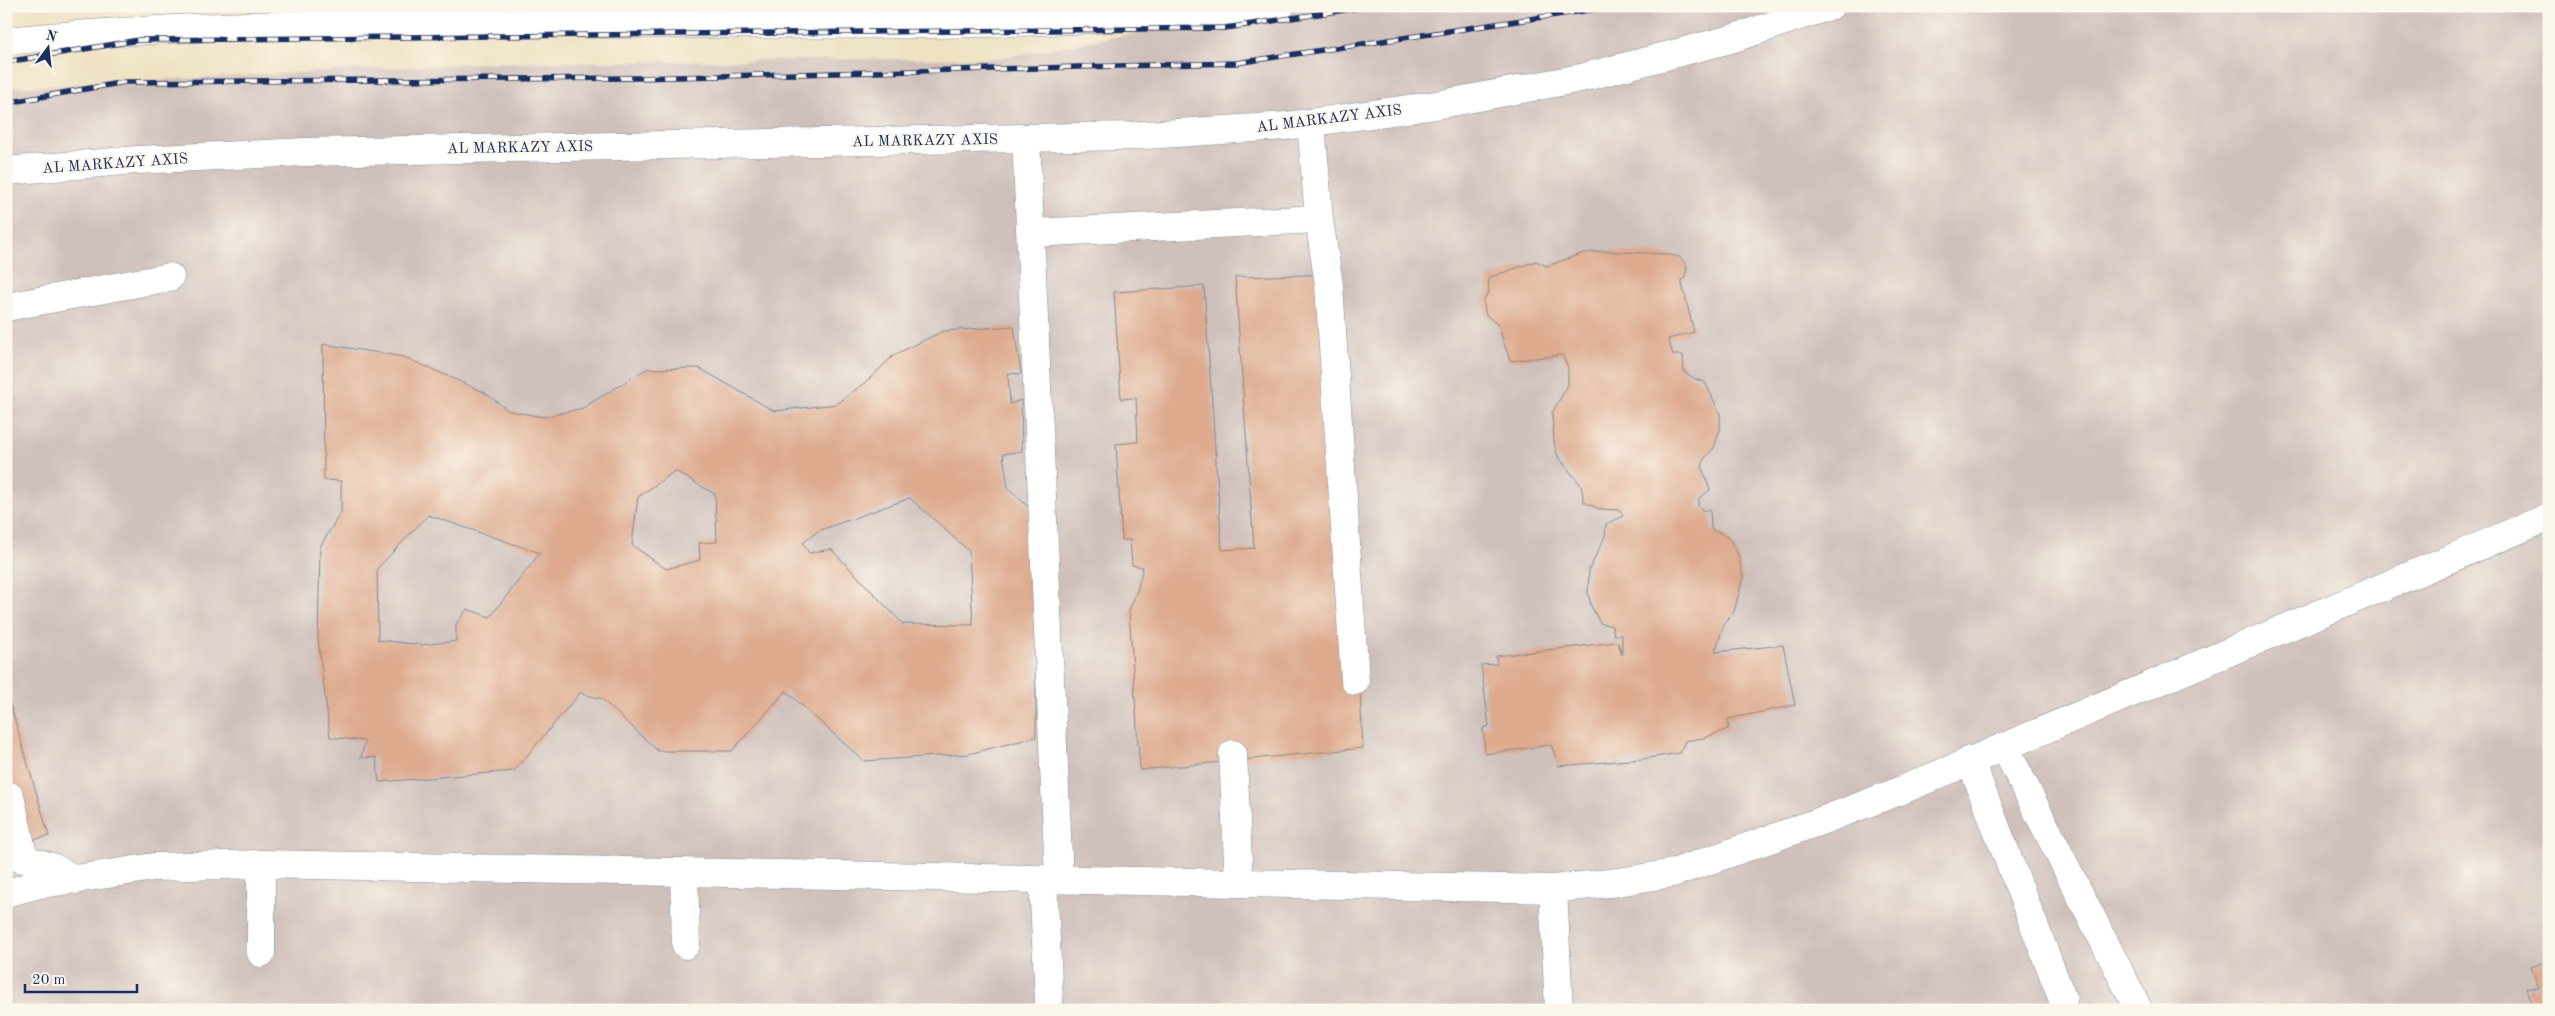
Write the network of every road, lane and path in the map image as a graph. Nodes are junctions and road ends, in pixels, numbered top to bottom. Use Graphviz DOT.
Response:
graph roads {
  1 [pos="970,6"];
  2 [pos="1281,6"];
  3 [pos="1830,6"];
  4 [pos="1025,21"];
  5 [pos="6,41"];
  6 [pos="1311,123"];
  7 [pos="1026,138"];
  8 [pos="6,171"];
  9 [pos="1319,219"];
  10 [pos="1030,234"];
  11 [pos="170,277"];
  12 [pos="6,307"];
  13 [pos="2549,517"];
  14 [pos="1355,681"];
  15 [pos="2004,746"];
  16 [pos="1233,754"];
  17 [pos="1970,760"];
  18 [pos="10,796"];
  19 [pos="15,856"];
  20 [pos="260,864"];
  21 [pos="684,872"];
  22 [pos="1051,879"];
  23 [pos="77,880"];
  24 [pos="1239,883"];
  25 [pos="1553,889"];
  26 [pos="6,893"];
  27 [pos="686,945"];
  28 [pos="261,953"];
  29 [pos="2063,1000"];
  30 [pos="1049,1002"];
  31 [pos="1559,1010"];
  32 [pos="2139,1010"];
  1 -- 4 [label="main road"];
  2 -- 4 [label="main road"];
  3 -- 6 [label="main road, AL MARKAZY AXIS"];
  4 -- 5 [label="main road"];
  6 -- 7 [label="main road, AL MARKAZY AXIS"];
  6 -- 9 [label="main road"];
  7 -- 8 [label="main road, AL MARKAZY AXIS"];
  7 -- 10 [label="main road"];
  9 -- 10 [label="main road"];
  9 -- 14 [label="main road"];
  10 -- 22 [label="main road"];
  11 -- 12 [label="main road"];
  13 -- 15 [label="main road"];
  15 -- 17 [label="main road"];
  15 -- 32 [label="main road"];
  16 -- 24 [label="main road"];
  17 -- 25 [label="main road"];
  17 -- 29 [label="main road"];
  18 -- 19 [label="main road"];
  19 -- 23 [label="main road"];
  20 -- 21 [label="main road"];
  20 -- 23 [label="main road"];
  20 -- 28 [label="main road"];
  21 -- 22 [label="main road"];
  21 -- 27 [label="main road"];
  22 -- 24 [label="main road"];
  22 -- 30 [label="main road"];
  23 -- 26 [label="main road"];
  24 -- 25 [label="main road"];
  25 -- 31 [label="main road"];
}
